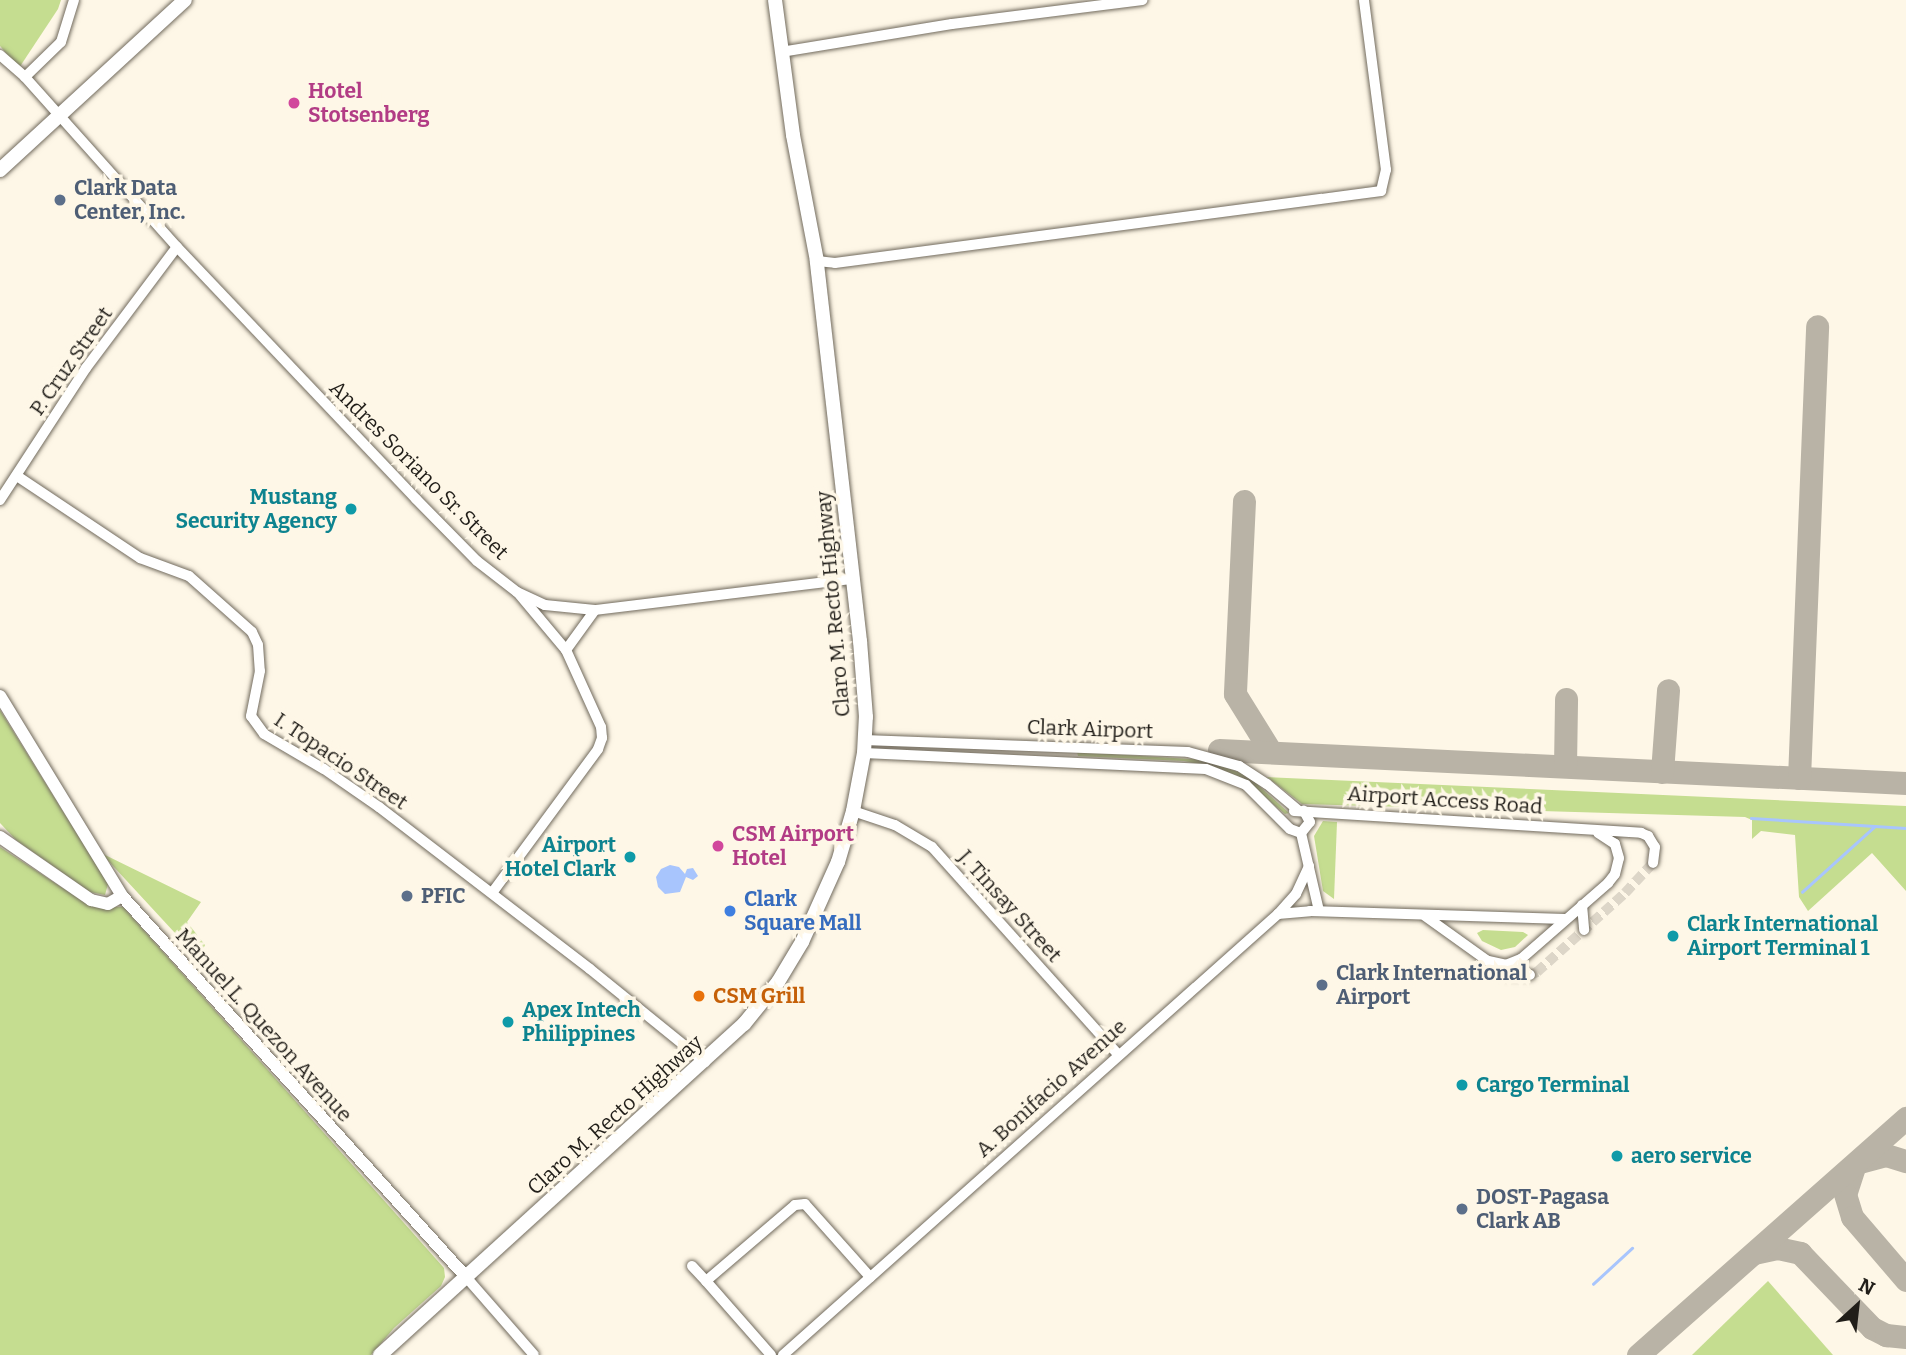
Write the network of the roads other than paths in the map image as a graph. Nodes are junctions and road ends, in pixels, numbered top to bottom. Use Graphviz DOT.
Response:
graph roads {
  1 [pos="74,0"];
  2 [pos="185,0"];
  3 [pos="775,0"];
  4 [pos="1142,0"];
  5 [pos="1364,0"];
  6 [pos="781,52"];
  7 [pos="0,55"];
  8 [pos="25,77"];
  9 [pos="57,114"];
  10 [pos="0,170"];
  11 [pos="177,247"];
  12 [pos="817,261"];
  13 [pos="17,476"];
  14 [pos="0,500"];
  15 [pos="852,579"];
  16 [pos="517,592"];
  17 [pos="594,610"];
  18 [pos="566,650"];
  19 [pos="0,696"];
  20 [pos="864,746"];
  21 [pos="1070,748"];
  22 [pos="1070,762"];
  23 [pos="1301,810"];
  24 [pos="853,811"];
  25 [pos="1287,823"];
  26 [pos="1584,828"];
  27 [pos="1301,833"];
  28 [pos="0,837"];
  29 [pos="1653,863"];
  30 [pos="1309,866"];
  31 [pos="492,892"];
  32 [pos="122,896"];
  33 [pos="1582,905"];
  34 [pos="1319,911"];
  35 [pos="1278,914"];
  36 [pos="1424,915"];
  37 [pos="1565,919"];
  38 [pos="1584,930"];
  39 [pos="1485,960"];
  40 [pos="1530,975"];
  41 [pos="1118,1054"];
  42 [pos="705,1062"];
  43 [pos="692,1266"];
  44 [pos="870,1277"];
  45 [pos="466,1278"];
  46 [pos="706,1281"];
  47 [pos="380,1355"];
  48 [pos="534,1355"];
  49 [pos="771,1355"];
  50 [pos="783,1355"];
  1 -- 8 [label="street"];
  2 -- 9 [label="main road"];
  3 -- 6 [label="main road, Claro M. Recto Highway"];
  4 -- 6 [label="street"];
  5 -- 12 [label="street"];
  6 -- 12 [label="main road, Claro M. Recto Highway"];
  7 -- 8 [label="street, Andres Soriano Sr. Street"];
  8 -- 9 [label="street, Andres Soriano Sr. Street"];
  9 -- 10 [label="main road"];
  9 -- 11 [label="street, Andres Soriano Sr. Street"];
  11 -- 13 [label="street, P. Cruz Street"];
  11 -- 16 [label="street, Andres Soriano Sr. Street"];
  12 -- 15 [label="main road, Claro M. Recto Highway"];
  13 -- 14 [label="street, P. Cruz Street"];
  13 -- 31 [label="street, I. Topacio Street"];
  15 -- 17 [label="street, Andres Soriano Sr. Street"];
  15 -- 20 [label="main road, Claro M. Recto Highway"];
  16 -- 17 [label="street, Andres Soriano Sr. Street"];
  16 -- 18 [label="street"];
  17 -- 18 [label="street"];
  18 -- 31 [label="street"];
  19 -- 32 [label="street, Manuel L. Quezon Avenue"];
  20 -- 21 [label="street, Clark Airport"];
  20 -- 22 [label="street, Clark Airport"];
  20 -- 24 [label="main road, Claro M. Recto Highway"];
  21 -- 22 [label="street"];
  21 -- 23 [label="street, Clark Airport"];
  22 -- 25 [label="street, Clark Airport"];
  23 -- 25 [label="street"];
  23 -- 26 [label="street, Airport Access Road"];
  23 -- 27 [label="street"];
  24 -- 41 [label="street, J. Tinsay Street"];
  24 -- 42 [label="main road, Claro M. Recto Highway"];
  25 -- 27 [label="street"];
  26 -- 29 [label="street, Airport Access Road"];
  26 -- 33 [label="street, Airport Access Road"];
  27 -- 30 [label="street"];
  28 -- 32 [label="street"];
  30 -- 34 [label="street"];
  30 -- 35 [label="street, A. Bonifacio Avenue"];
  31 -- 42 [label="street, I. Topacio Street"];
  32 -- 45 [label="street, Manuel L. Quezon Avenue"];
  33 -- 37 [label="street, Airport Access Road"];
  33 -- 38 [label="street"];
  34 -- 35 [label="street"];
  34 -- 36 [label="street"];
  35 -- 41 [label="street, A. Bonifacio Avenue"];
  36 -- 37 [label="street"];
  36 -- 39 [label="street"];
  37 -- 39 [label="street, Airport Access Road"];
  39 -- 40 [label="street"];
  41 -- 44 [label="street, A. Bonifacio Avenue"];
  42 -- 45 [label="main road, Claro M. Recto Highway"];
  43 -- 46 [label="street"];
  44 -- 46 [label="street"];
  44 -- 50 [label="street, A. Bonifacio Avenue"];
  45 -- 47 [label="main road, Claro M. Recto Highway"];
  45 -- 48 [label="street, Manuel L. Quezon Avenue"];
  46 -- 49 [label="street"];
}
